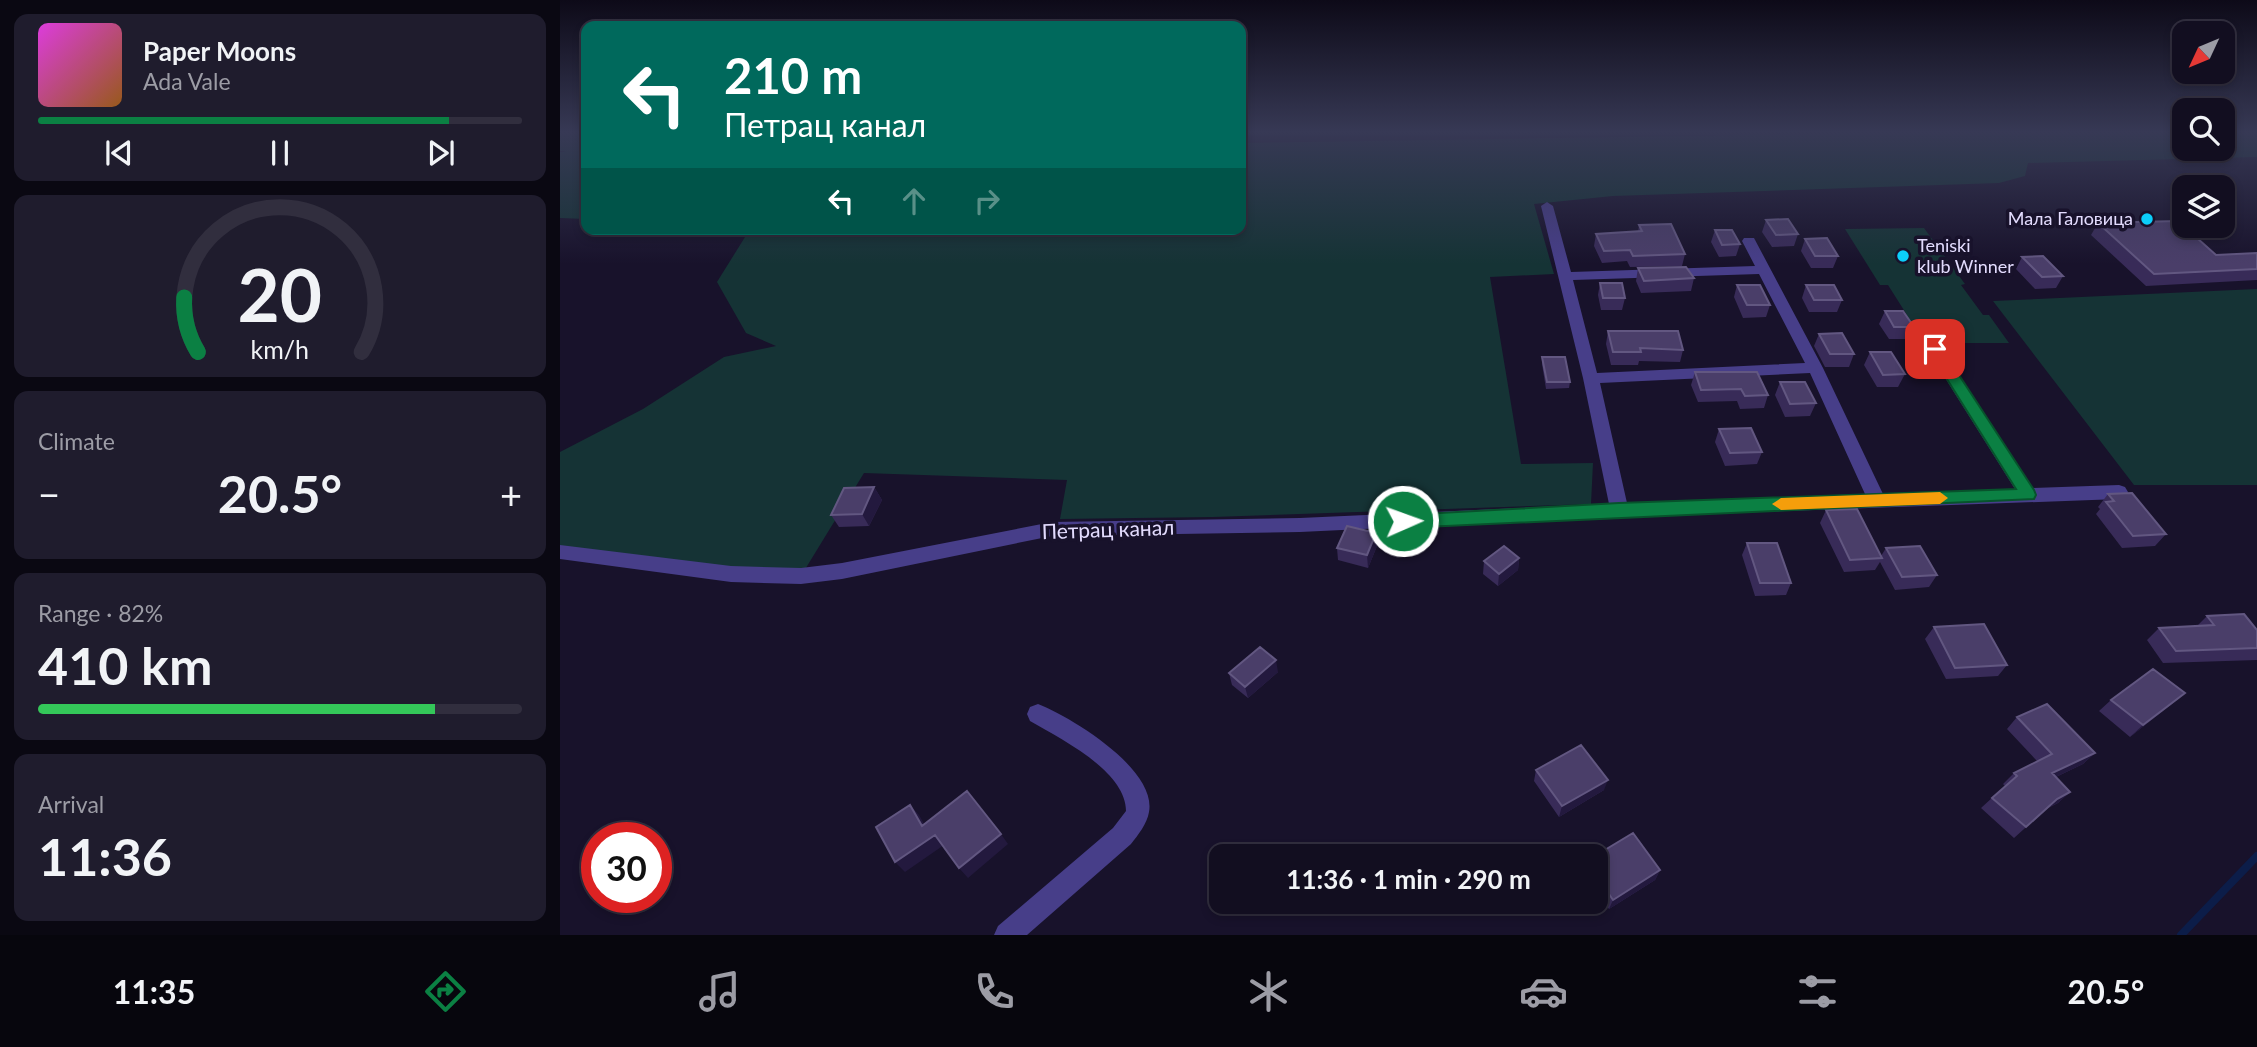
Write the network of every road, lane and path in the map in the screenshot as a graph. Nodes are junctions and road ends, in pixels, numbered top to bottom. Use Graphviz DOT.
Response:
graph roads {
  1 [pos="1547,205"];
  2 [pos="1749,241"];
  3 [pos="1766,270"];
  4 [pos="1565,276"];
  5 [pos="1935,349"];
  6 [pos="1815,368"];
  7 [pos="1591,378"];
  8 [pos="2119,492"];
  9 [pos="2028,495"];
  10 [pos="1877,501"];
  11 [pos="1619,510"];
  12 [pos="560,552"];
  13 [pos="1038,714"];
  14 [pos="1007,935"];
  1 -- 4 [label="street"];
  2 -- 3 [label="street"];
  3 -- 4 [label="street"];
  3 -- 6 [label="street"];
  4 -- 7 [label="street"];
  5 -- 9 [label="street"];
  6 -- 7 [label="street"];
  6 -- 10 [label="street"];
  7 -- 11 [label="street"];
  8 -- 9 [label="street, Петрац канал"];
  9 -- 10 [label="street, Петрац канал"];
  10 -- 11 [label="street, Петрац канал"];
  11 -- 12 [label="street, Петрац канал"];
  13 -- 14 [label="street"];
}
